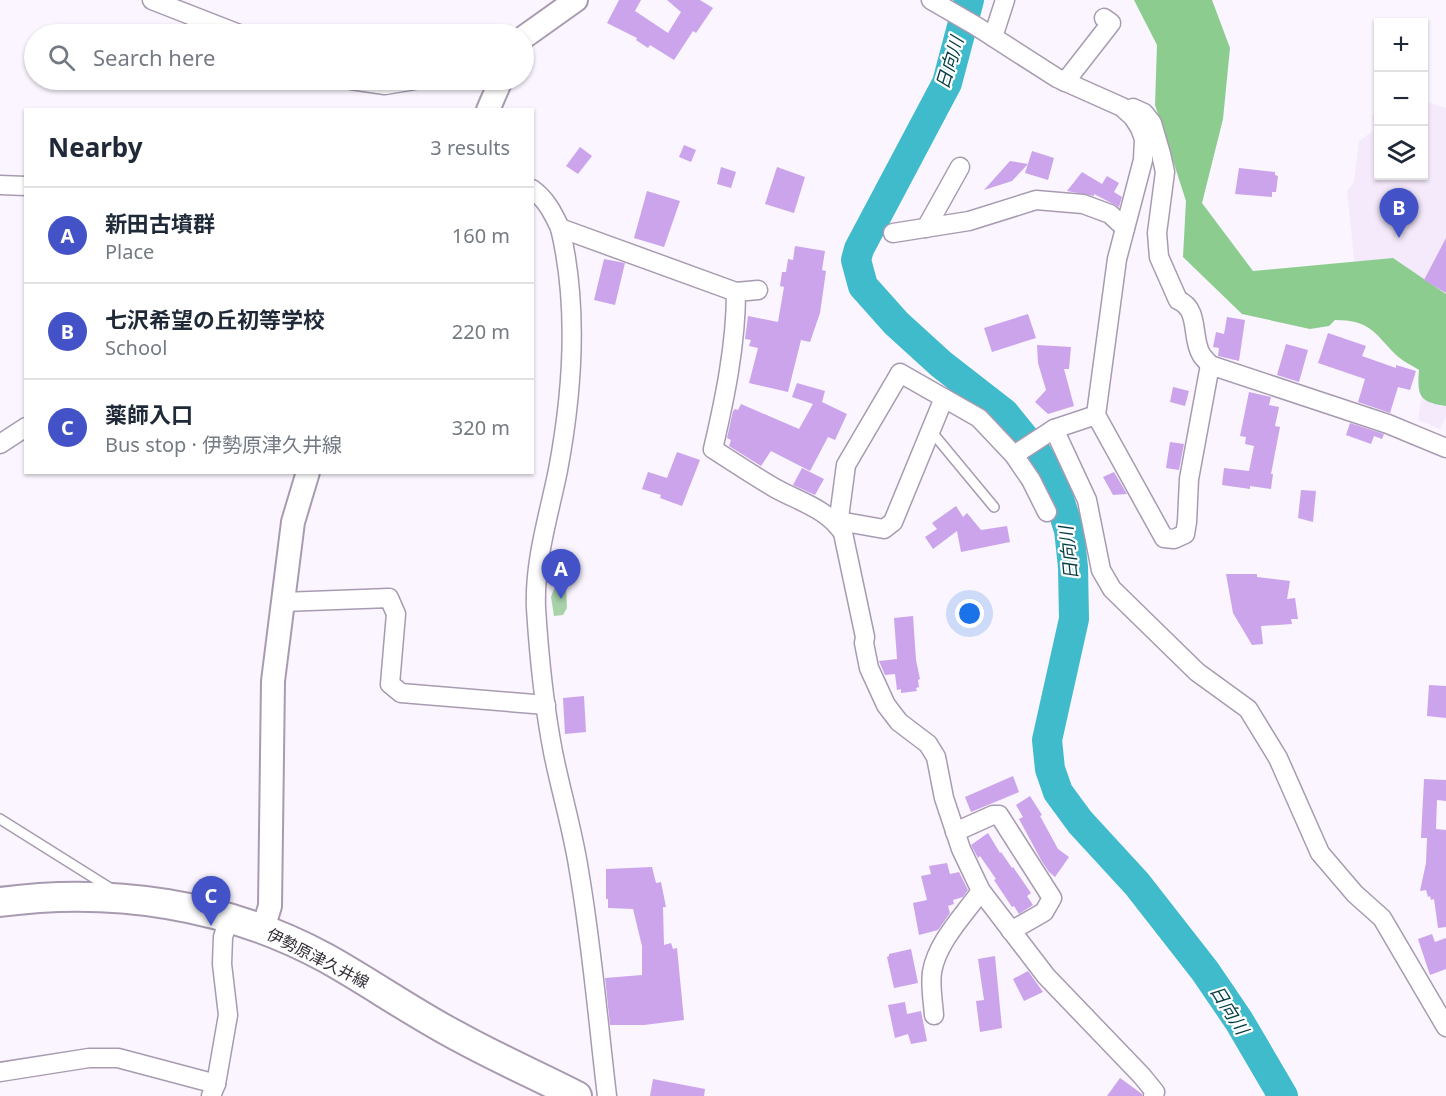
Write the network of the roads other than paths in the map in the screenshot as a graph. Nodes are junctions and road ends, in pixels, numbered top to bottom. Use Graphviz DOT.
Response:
graph roads {
  1 [pos="152,0"];
  2 [pos="576,0"];
  3 [pos="930,0"];
  4 [pos="1005,0"];
  5 [pos="1104,18"];
  6 [pos="213,24"];
  7 [pos="534,30"];
  8 [pos="993,37"];
  9 [pos="1065,82"];
  10 [pos="497,90"];
  11 [pos="1122,107"];
  12 [pos="489,108"];
  13 [pos="960,167"];
  14 [pos="0,185"];
  15 [pos="24,186"];
  16 [pos="534,191"];
  17 [pos="560,228"];
  18 [pos="926,228"];
  19 [pos="1125,228"];
  20 [pos="893,234"];
  21 [pos="758,290"];
  22 [pos="736,292"];
  23 [pos="1210,365"];
  24 [pos="944,398"];
  25 [pos="1096,415"];
  26 [pos="24,428"];
  27 [pos="931,431"];
  28 [pos="1051,431"];
  29 [pos="0,444"];
  30 [pos="1446,448"];
  31 [pos="1016,453"];
  32 [pos="307,474"];
  33 [pos="994,507"];
  34 [pos="1047,512"];
  35 [pos="838,523"];
  36 [pos="284,602"];
  37 [pos="546,705"];
  38 [pos="0,819"];
  39 [pos="955,832"];
  40 [pos="981,891"];
  41 [pos="113,898"];
  42 [pos="0,902"];
  43 [pos="229,918"];
  44 [pos="263,929"];
  45 [pos="1011,931"];
  46 [pos="934,1015"];
  47 [pos="1446,1027"];
  48 [pos="0,1072"];
  49 [pos="214,1090"];
  50 [pos="577,1096"];
  51 [pos="607,1096"];
  52 [pos="1153,1096"];
  1 -- 6 [label="street"];
  2 -- 7 [label="street"];
  3 -- 8 [label="street"];
  4 -- 8 [label="street"];
  5 -- 9 [label="street"];
  8 -- 9 [label="street"];
  9 -- 11 [label="street"];
  10 -- 12 [label="street"];
  11 -- 19 [label="street"];
  11 -- 23 [label="street"];
  13 -- 18 [label="street"];
  14 -- 15 [label="street"];
  16 -- 17 [label="street"];
  17 -- 22 [label="street"];
  17 -- 37 [label="street"];
  18 -- 19 [label="street"];
  18 -- 20 [label="street"];
  19 -- 25 [label="street"];
  21 -- 22 [label="street"];
  22 -- 35 [label="street"];
  23 -- 25 [label="street"];
  23 -- 30 [label="street"];
  24 -- 27 [label="street"];
  24 -- 31 [label="street"];
  24 -- 35 [label="street"];
  25 -- 28 [label="street"];
  26 -- 29 [label="street"];
  27 -- 33 [label="lane"];
  27 -- 35 [label="street"];
  28 -- 31 [label="street"];
  28 -- 47 [label="street"];
  31 -- 34 [label="street"];
  32 -- 36 [label="street"];
  35 -- 39 [label="street"];
  36 -- 37 [label="street"];
  36 -- 44 [label="street"];
  37 -- 51 [label="street"];
  38 -- 41 [label="lane"];
  39 -- 40 [label="street"];
  39 -- 45 [label="street"];
  40 -- 45 [label="street"];
  40 -- 46 [label="street"];
  41 -- 42 [label="main road, 伊勢原津久井線"];
  41 -- 43 [label="main road, 伊勢原津久井線"];
  43 -- 44 [label="main road, 伊勢原津久井線"];
  43 -- 49 [label="street"];
  44 -- 50 [label="main road, 伊勢原津久井線"];
  45 -- 52 [label="street"];
  48 -- 49 [label="street"];
}
